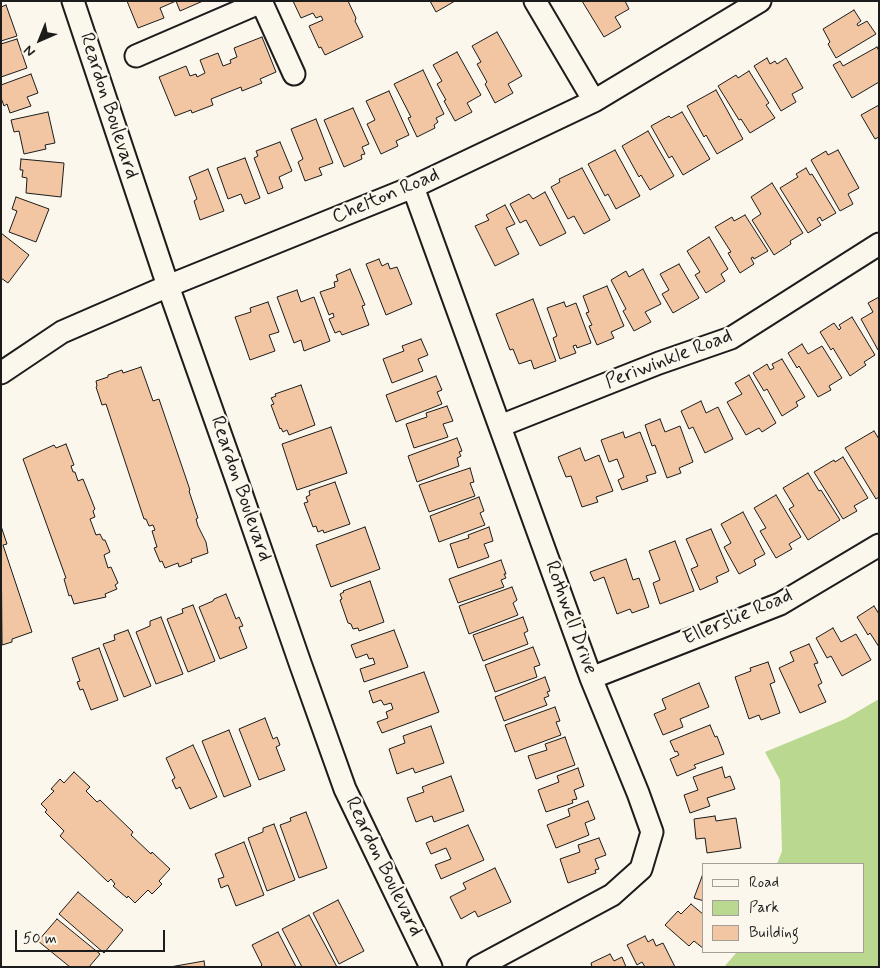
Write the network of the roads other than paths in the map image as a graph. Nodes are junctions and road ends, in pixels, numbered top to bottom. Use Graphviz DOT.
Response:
graph roads {
  1 [pos="73,1"];
  2 [pos="535,1"];
  3 [pos="760,1"];
  4 [pos="261,2"];
  5 [pos="136,56"];
  6 [pos="294,74"];
  7 [pos="594,101"];
  8 [pos="413,187"];
  9 [pos="879,244"];
  10 [pos="168,286"];
  11 [pos="1,373"];
  12 [pos="500,426"];
  13 [pos="879,545"];
  14 [pos="591,678"];
  15 [pos="430,967"];
  16 [pos="478,967"];
  1 -- 10 [label="street, Reardon Boulevard"];
  2 -- 7 [label="street"];
  3 -- 7 [label="street, Chelton Road"];
  4 -- 5 [label="street"];
  4 -- 6 [label="street"];
  7 -- 8 [label="street, Chelton Road"];
  8 -- 10 [label="street, Chelton Road"];
  8 -- 12 [label="street, Rothwell Drive"];
  9 -- 12 [label="street, Periwinkle Road"];
  10 -- 11 [label="street, Chelton Road"];
  10 -- 15 [label="street, Reardon Boulevard"];
  12 -- 14 [label="street, Rothwell Drive"];
  13 -- 14 [label="street, Ellerslie Road"];
  14 -- 16 [label="street, Rothwell Drive"];
}
